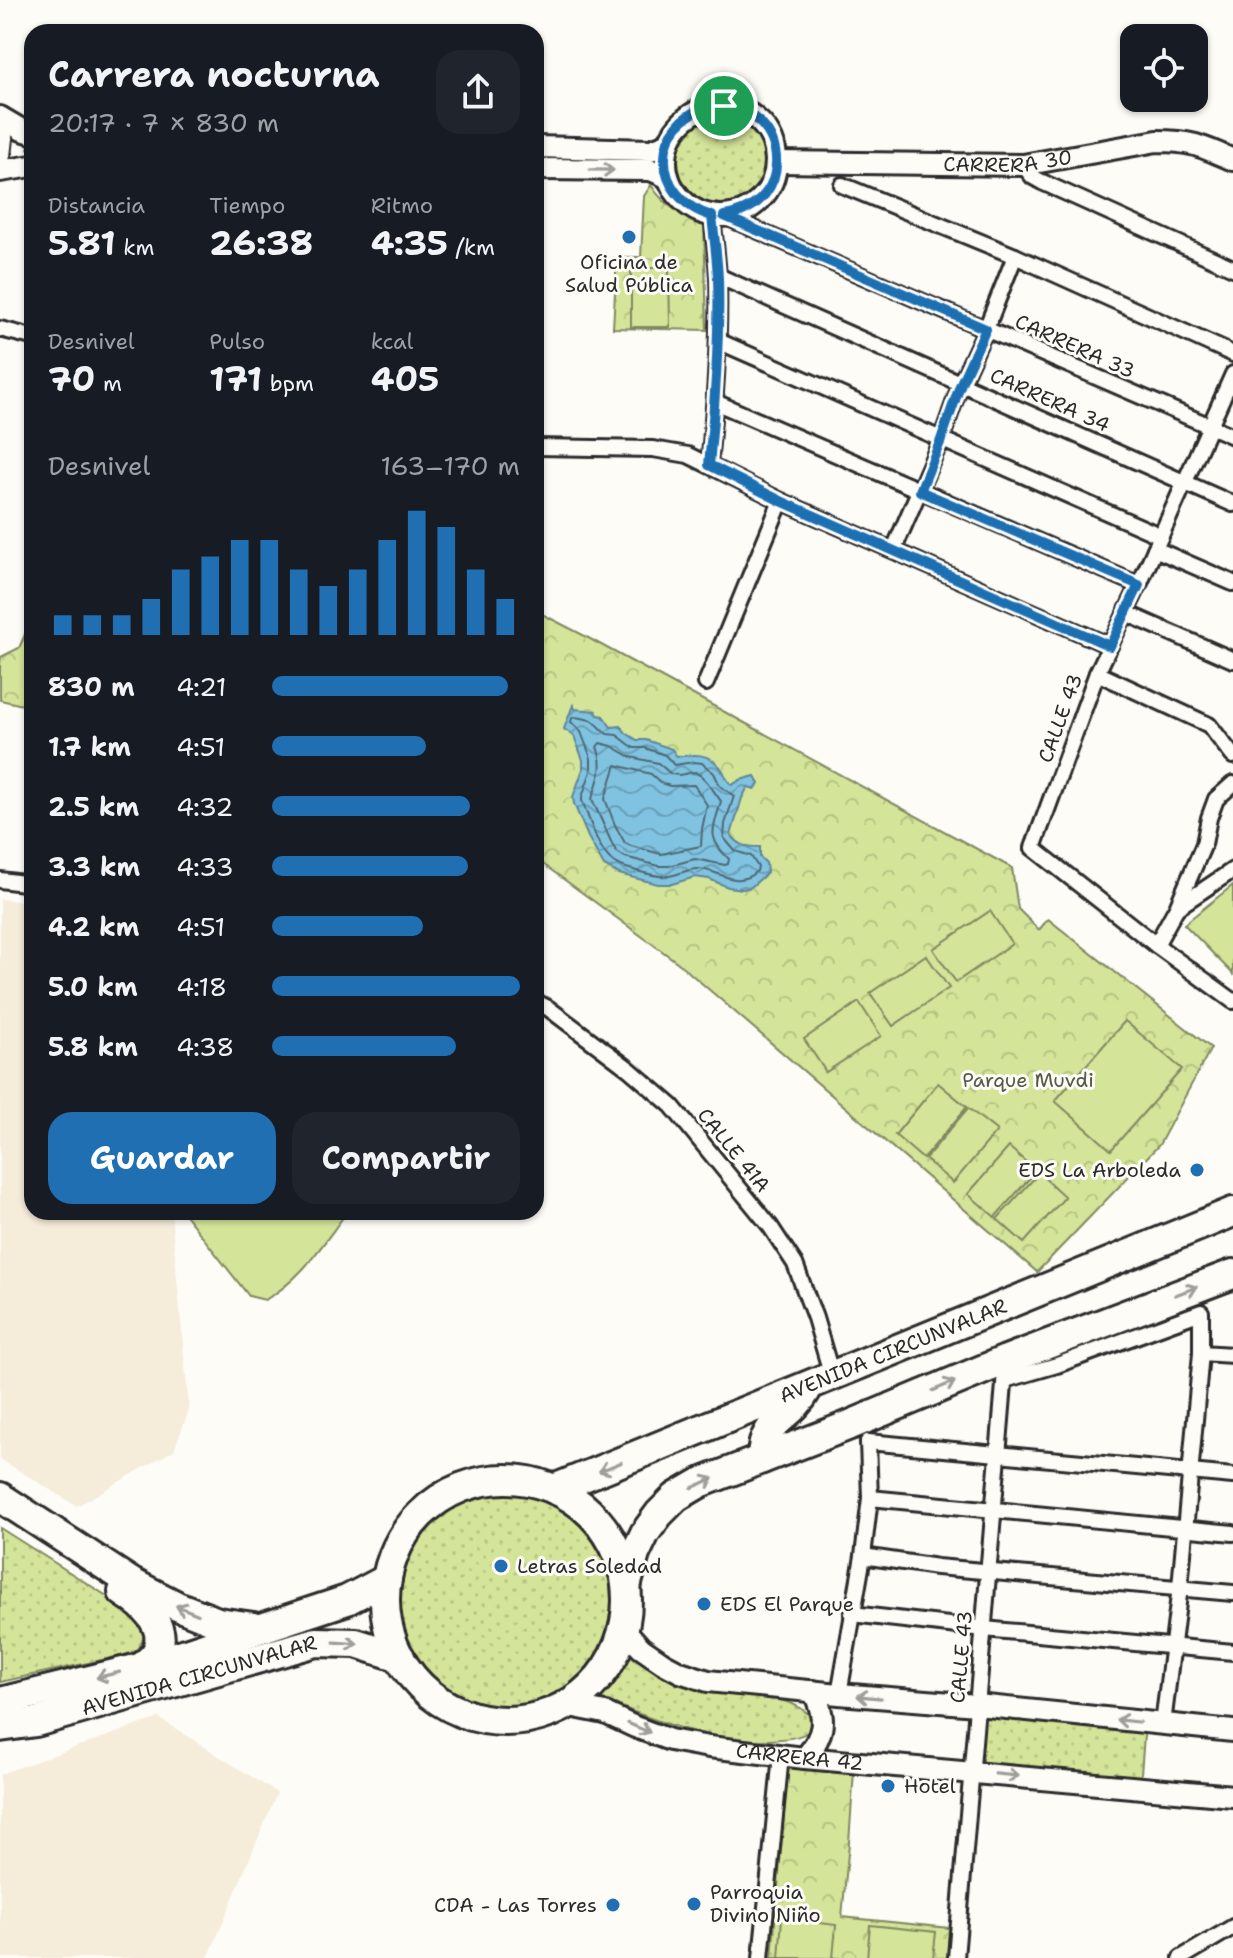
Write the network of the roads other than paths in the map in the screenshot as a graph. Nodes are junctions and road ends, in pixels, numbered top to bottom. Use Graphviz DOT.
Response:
graph roads {
  1 [pos="0,118"];
  2 [pos="24,131"];
  3 [pos="667,144"];
  4 [pos="544,147"];
  5 [pos="0,156"];
  6 [pos="1233,160"];
  7 [pos="776,162"];
  8 [pos="1023,165"];
  9 [pos="24,167"];
  10 [pos="544,169"];
  11 [pos="0,171"];
  12 [pos="667,177"];
  13 [pos="842,185"];
  14 [pos="718,216"];
  15 [pos="1015,256"];
  16 [pos="1233,268"];
  17 [pos="718,276"];
  18 [pos="0,329"];
  19 [pos="986,329"];
  20 [pos="24,335"];
  21 [pos="718,341"];
  22 [pos="1233,354"];
  23 [pos="1233,374"];
  24 [pos="961,383"];
  25 [pos="715,402"];
  26 [pos="1209,427"];
  27 [pos="1233,436"];
  28 [pos="941,440"];
  29 [pos="544,447"];
  30 [pos="709,465"];
  31 [pos="1185,482"];
  32 [pos="920,491"];
  33 [pos="781,501"];
  34 [pos="1233,504"];
  35 [pos="1158,543"];
  36 [pos="894,549"];
  37 [pos="1233,583"];
  38 [pos="1139,585"];
  39 [pos="1126,613"];
  40 [pos="1110,646"];
  41 [pos="1233,660"];
  42 [pos="1097,673"];
  43 [pos="706,683"];
  44 [pos="1233,756"];
  45 [pos="1233,784"];
  46 [pos="1233,870"];
  47 [pos="0,880"];
  48 [pos="24,883"];
  49 [pos="1177,907"];
  50 [pos="1156,945"];
  51 [pos="1233,1001"];
  52 [pos="544,1006"];
  53 [pos="1228,1208"];
  54 [pos="1233,1274"];
  55 [pos="1201,1353"];
  56 [pos="1233,1355"];
  57 [pos="1005,1370"];
  58 [pos="820,1381"];
  59 [pos="859,1434"];
  60 [pos="998,1453"];
  61 [pos="762,1459"];
  62 [pos="1190,1473"];
  63 [pos="1233,1476"];
  64 [pos="554,1489"];
  65 [pos="0,1497"];
  66 [pos="870,1498"];
  67 [pos="994,1510"];
  68 [pos="0,1515"];
  69 [pos="1185,1528"];
  70 [pos="1233,1533"];
  71 [pos="863,1556"];
  72 [pos="989,1572"];
  73 [pos="387,1579"];
  74 [pos="626,1584"];
  75 [pos="1180,1587"];
  76 [pos="1233,1593"];
  77 [pos="852,1614"];
  78 [pos="263,1628"];
  79 [pos="624,1629"];
  80 [pos="984,1629"];
  81 [pos="1173,1646"];
  82 [pos="1233,1652"];
  83 [pos="400,1657"];
  84 [pos="143,1667"];
  85 [pos="813,1691"];
  86 [pos="839,1694"];
  87 [pos="0,1702"];
  88 [pos="565,1705"];
  89 [pos="977,1705"];
  90 [pos="36,1722"];
  91 [pos="1163,1724"];
  92 [pos="0,1727"];
  93 [pos="1233,1731"];
  94 [pos="0,1741"];
  95 [pos="781,1755"];
  96 [pos="805,1758"];
  97 [pos="972,1772"];
  98 [pos="1233,1796"];
  99 [pos="1233,1927"];
  100 [pos="761,1958"];
  101 [pos="956,1958"];
  102 [pos="1181,1958"];
  1 -- 2 [label="street"];
  1 -- 5 [label="street"];
  3 -- 4 [label="street"];
  3 -- 7 [label="street"];
  3 -- 12 [label="street"];
  6 -- 8 [label="street, CARRERA 30"];
  7 -- 8 [label="street, CARRERA 30"];
  7 -- 14 [label="street"];
  8 -- 16 [label="street"];
  9 -- 11 [label="street"];
  10 -- 12 [label="street, one-way"];
  12 -- 14 [label="street"];
  13 -- 15 [label="street"];
  14 -- 17 [label="street"];
  14 -- 19 [label="street, CARRERA 33"];
  15 -- 19 [label="street"];
  15 -- 22 [label="street"];
  17 -- 21 [label="street"];
  17 -- 24 [label="street, CARRERA 34"];
  18 -- 20 [label="street"];
  19 -- 24 [label="street"];
  19 -- 26 [label="street, CARRERA 33"];
  21 -- 25 [label="street"];
  21 -- 28 [label="street"];
  23 -- 26 [label="street, CALLE 43"];
  24 -- 28 [label="street"];
  24 -- 31 [label="street, CARRERA 34"];
  25 -- 30 [label="street"];
  25 -- 32 [label="street"];
  26 -- 27 [label="street, CARRERA 33"];
  26 -- 31 [label="street, CALLE 43"];
  28 -- 32 [label="street"];
  28 -- 35 [label="street"];
  29 -- 30 [label="street"];
  30 -- 33 [label="street"];
  31 -- 34 [label="street, CARRERA 34"];
  31 -- 35 [label="street, CALLE 43"];
  32 -- 36 [label="street"];
  32 -- 38 [label="street"];
  33 -- 36 [label="street"];
  33 -- 43 [label="street"];
  35 -- 37 [label="street"];
  35 -- 38 [label="street, CALLE 43"];
  36 -- 40 [label="street"];
  38 -- 39 [label="street, CALLE 43"];
  39 -- 40 [label="street, CALLE 43"];
  39 -- 41 [label="street"];
  40 -- 42 [label="street, CALLE 43"];
  42 -- 44 [label="street"];
  42 -- 50 [label="street, CALLE 43"];
  45 -- 49 [label="street"];
  46 -- 49 [label="street"];
  47 -- 48 [label="street"];
  49 -- 50 [label="street"];
  50 -- 51 [label="street, CALLE 43"];
  52 -- 58 [label="street, CALLE 41A"];
  53 -- 58 [label="highway, AVENIDA CIRCUNVALAR"];
  57 -- 54 [label="highway, one-way"];
  55 -- 56 [label="street"];
  55 -- 57 [label="street"];
  55 -- 62 [label="street"];
  59 -- 57 [label="highway, one-way"];
  57 -- 60 [label="street, CALLE 43"];
  58 -- 61 [label="highway"];
  58 -- 64 [label="highway, AVENIDA CIRCUNVALAR, one-way"];
  59 -- 60 [label="street"];
  59 -- 61 [label="highway"];
  59 -- 66 [label="street"];
  60 -- 62 [label="street"];
  60 -- 67 [label="street, CALLE 43"];
  74 -- 61 [label="highway, one-way"];
  62 -- 63 [label="street"];
  62 -- 69 [label="street"];
  64 -- 73 [label="highway"];
  64 -- 74 [label="highway"];
  78 -- 65 [label="highway, one-way"];
  66 -- 67 [label="street"];
  66 -- 71 [label="street"];
  67 -- 69 [label="street"];
  67 -- 72 [label="street, CALLE 43"];
  68 -- 84 [label="highway"];
  69 -- 70 [label="street"];
  69 -- 75 [label="street"];
  71 -- 72 [label="street"];
  71 -- 77 [label="street"];
  72 -- 75 [label="street"];
  72 -- 80 [label="street, CALLE 43"];
  73 -- 78 [label="highway, AVENIDA CIRCUNVALAR"];
  73 -- 83 [label="highway"];
  74 -- 79 [label="highway"];
  75 -- 76 [label="street"];
  75 -- 81 [label="street"];
  77 -- 80 [label="street"];
  77 -- 86 [label="street"];
  78 -- 84 [label="highway, AVENIDA CIRCUNVALAR"];
  79 -- 85 [label="street"];
  79 -- 88 [label="highway"];
  80 -- 81 [label="street"];
  80 -- 89 [label="street, CALLE 43"];
  81 -- 82 [label="street"];
  81 -- 91 [label="street"];
  83 -- 88 [label="highway"];
  90 -- 83 [label="highway, AVENIDA CIRCUNVALAR, one-way"];
  84 -- 87 [label="highway, AVENIDA CIRCUNVALAR, one-way"];
  85 -- 86 [label="street"];
  85 -- 96 [label="street"];
  89 -- 86 [label="street, one-way"];
  88 -- 95 [label="street, CARRERA 42, one-way"];
  91 -- 89 [label="street, one-way"];
  89 -- 97 [label="street, CALLE 43"];
  90 -- 92 [label="highway, AVENIDA CIRCUNVALAR"];
  90 -- 94 [label="highway"];
  91 -- 93 [label="street"];
  95 -- 96 [label="street, CARRERA 42"];
  95 -- 100 [label="street"];
  96 -- 97 [label="street, CARRERA 42"];
  97 -- 98 [label="street, CARRERA 42, one-way"];
  97 -- 101 [label="street, CALLE 43"];
  99 -- 102 [label="street"];
}
